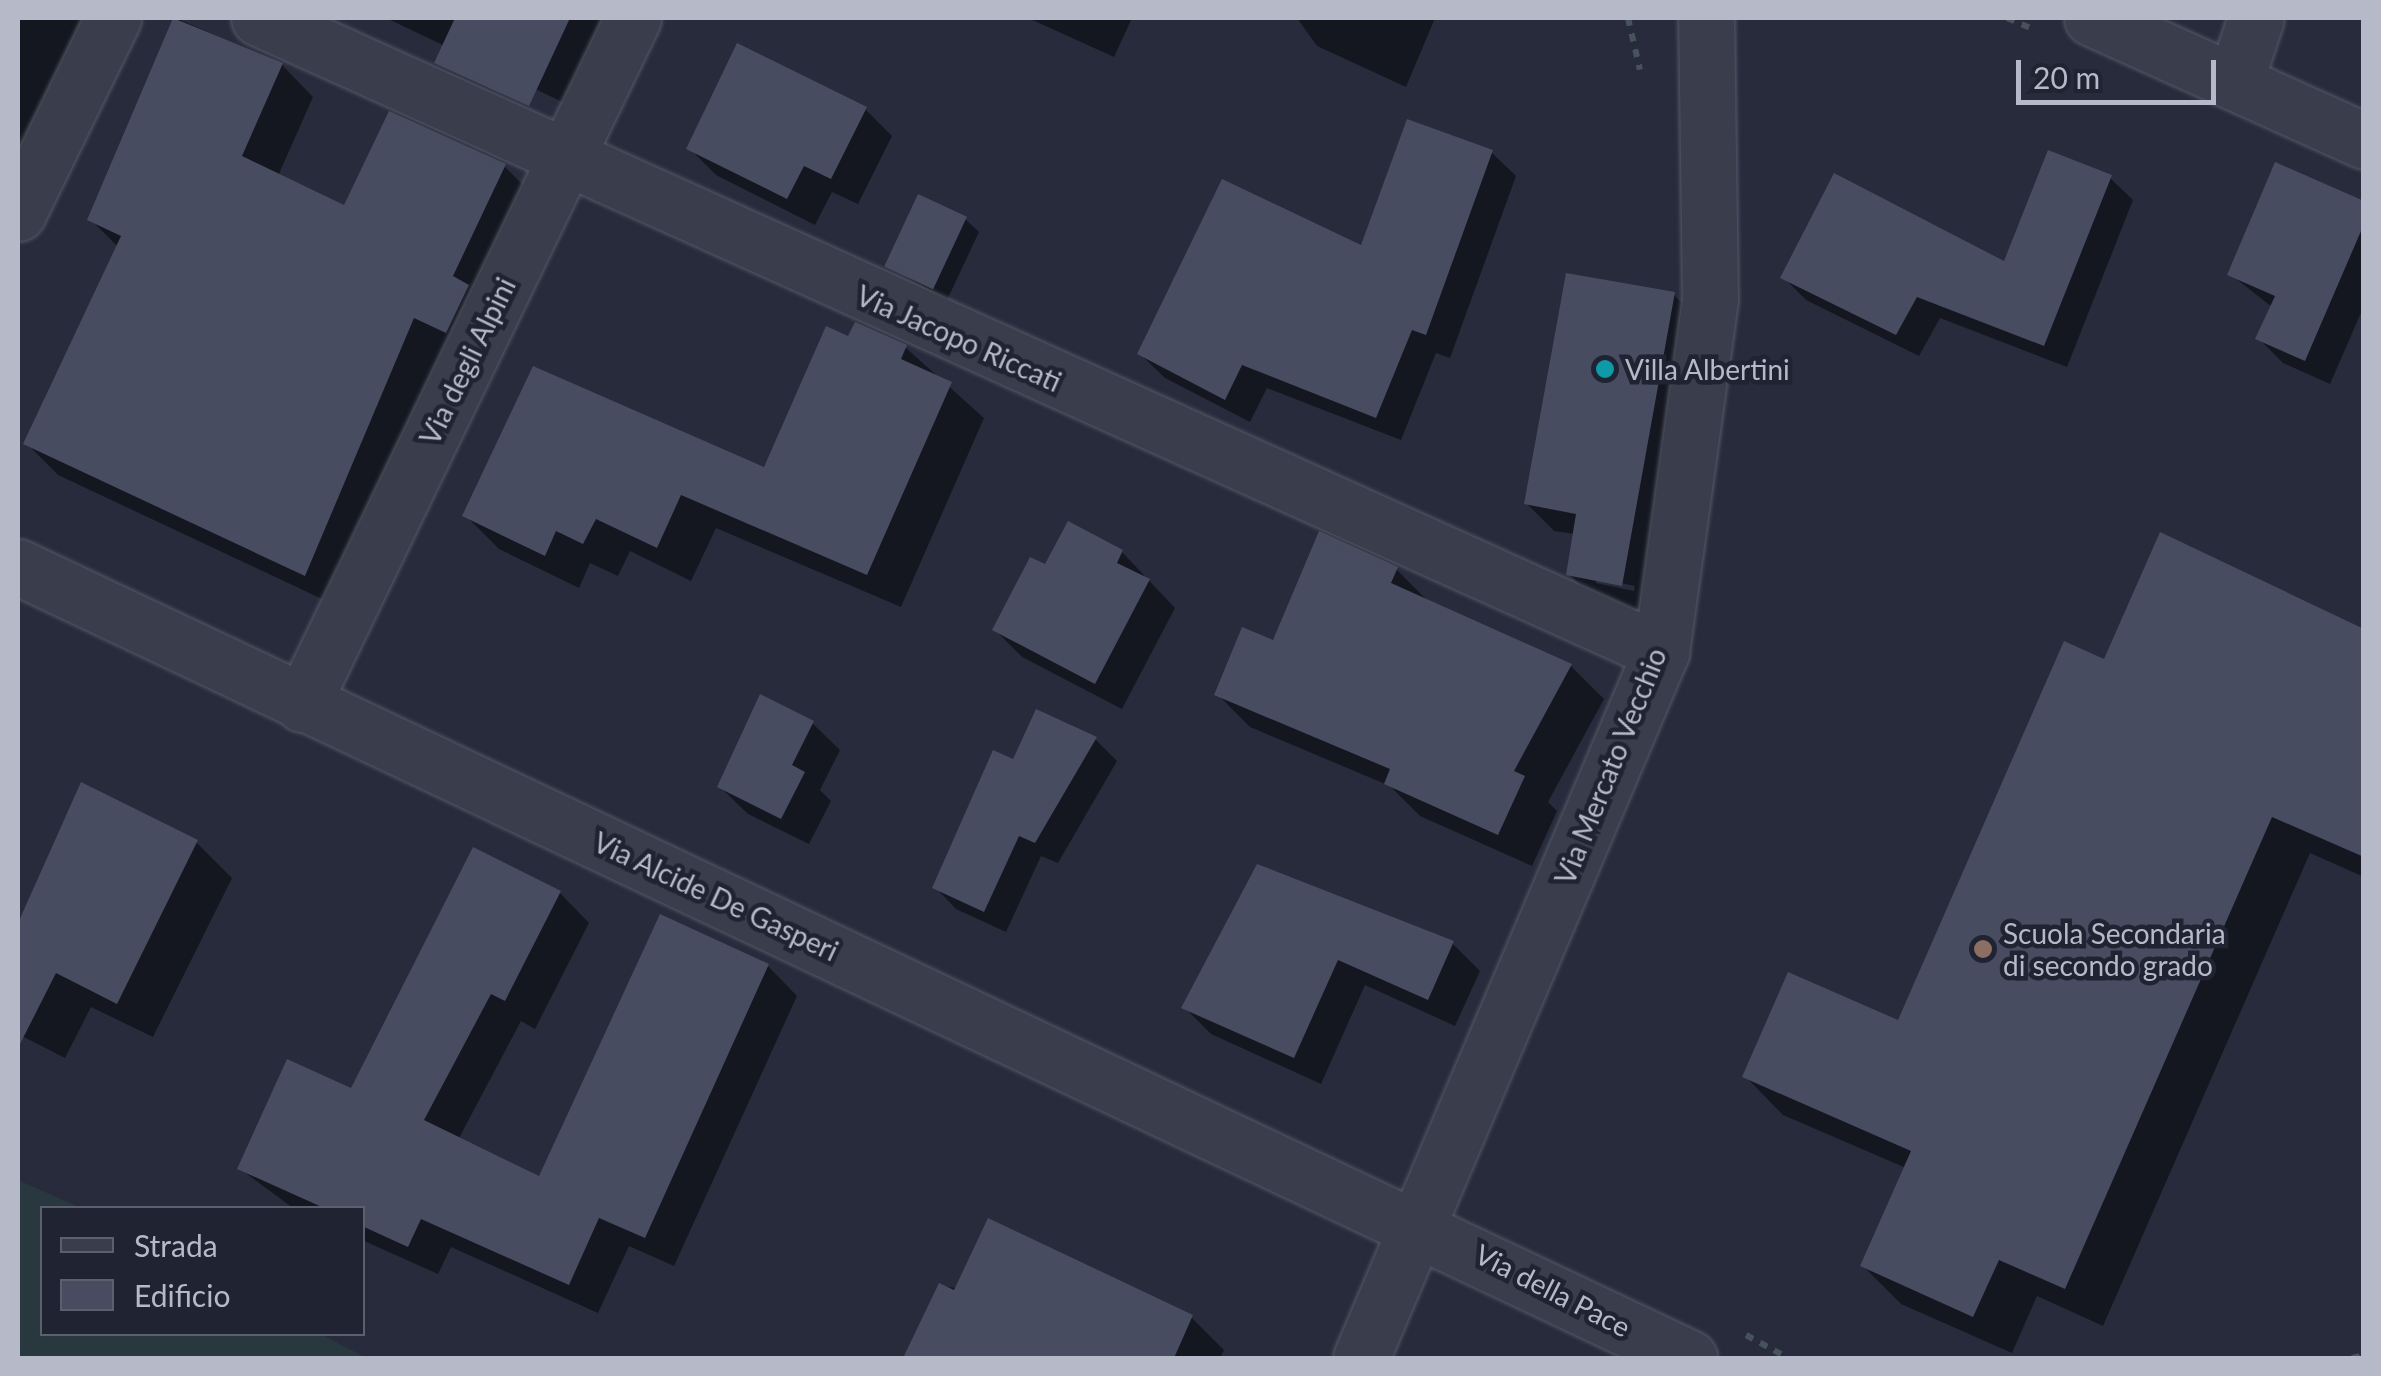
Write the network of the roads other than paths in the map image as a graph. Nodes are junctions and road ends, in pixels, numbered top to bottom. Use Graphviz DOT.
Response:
graph roads {
  1 [pos="113,18"];
  2 [pos="259,18"];
  3 [pos="633,18"];
  4 [pos="1706,18"];
  5 [pos="2092,18"];
  6 [pos="2256,18"];
  7 [pos="2234,81"];
  8 [pos="2364,141"];
  9 [pos="563,161"];
  10 [pos="18,213"];
  11 [pos="18,567"];
  12 [pos="1662,652"];
  13 [pos="302,704"];
  14 [pos="1416,1222"];
  15 [pos="1361,1358"];
  16 [pos="1689,1358"];
  1 -- 10 [label="street"];
  2 -- 9 [label="street, Via Jacopo Riccati"];
  3 -- 9 [label="street, Via degli Alpini"];
  4 -- 12 [label="street, Via Mercato Vecchio"];
  5 -- 7 [label="street"];
  6 -- 7 [label="street"];
  7 -- 8 [label="street"];
  9 -- 12 [label="street, Via Jacopo Riccati"];
  9 -- 13 [label="street, Via degli Alpini"];
  11 -- 13 [label="street, Via Alcide De Gasperi"];
  12 -- 14 [label="street, Via Mercato Vecchio"];
  13 -- 14 [label="street, Via Alcide De Gasperi"];
  14 -- 15 [label="street, Via Mercato Vecchio"];
  14 -- 16 [label="street, Via della Pace"];
}
